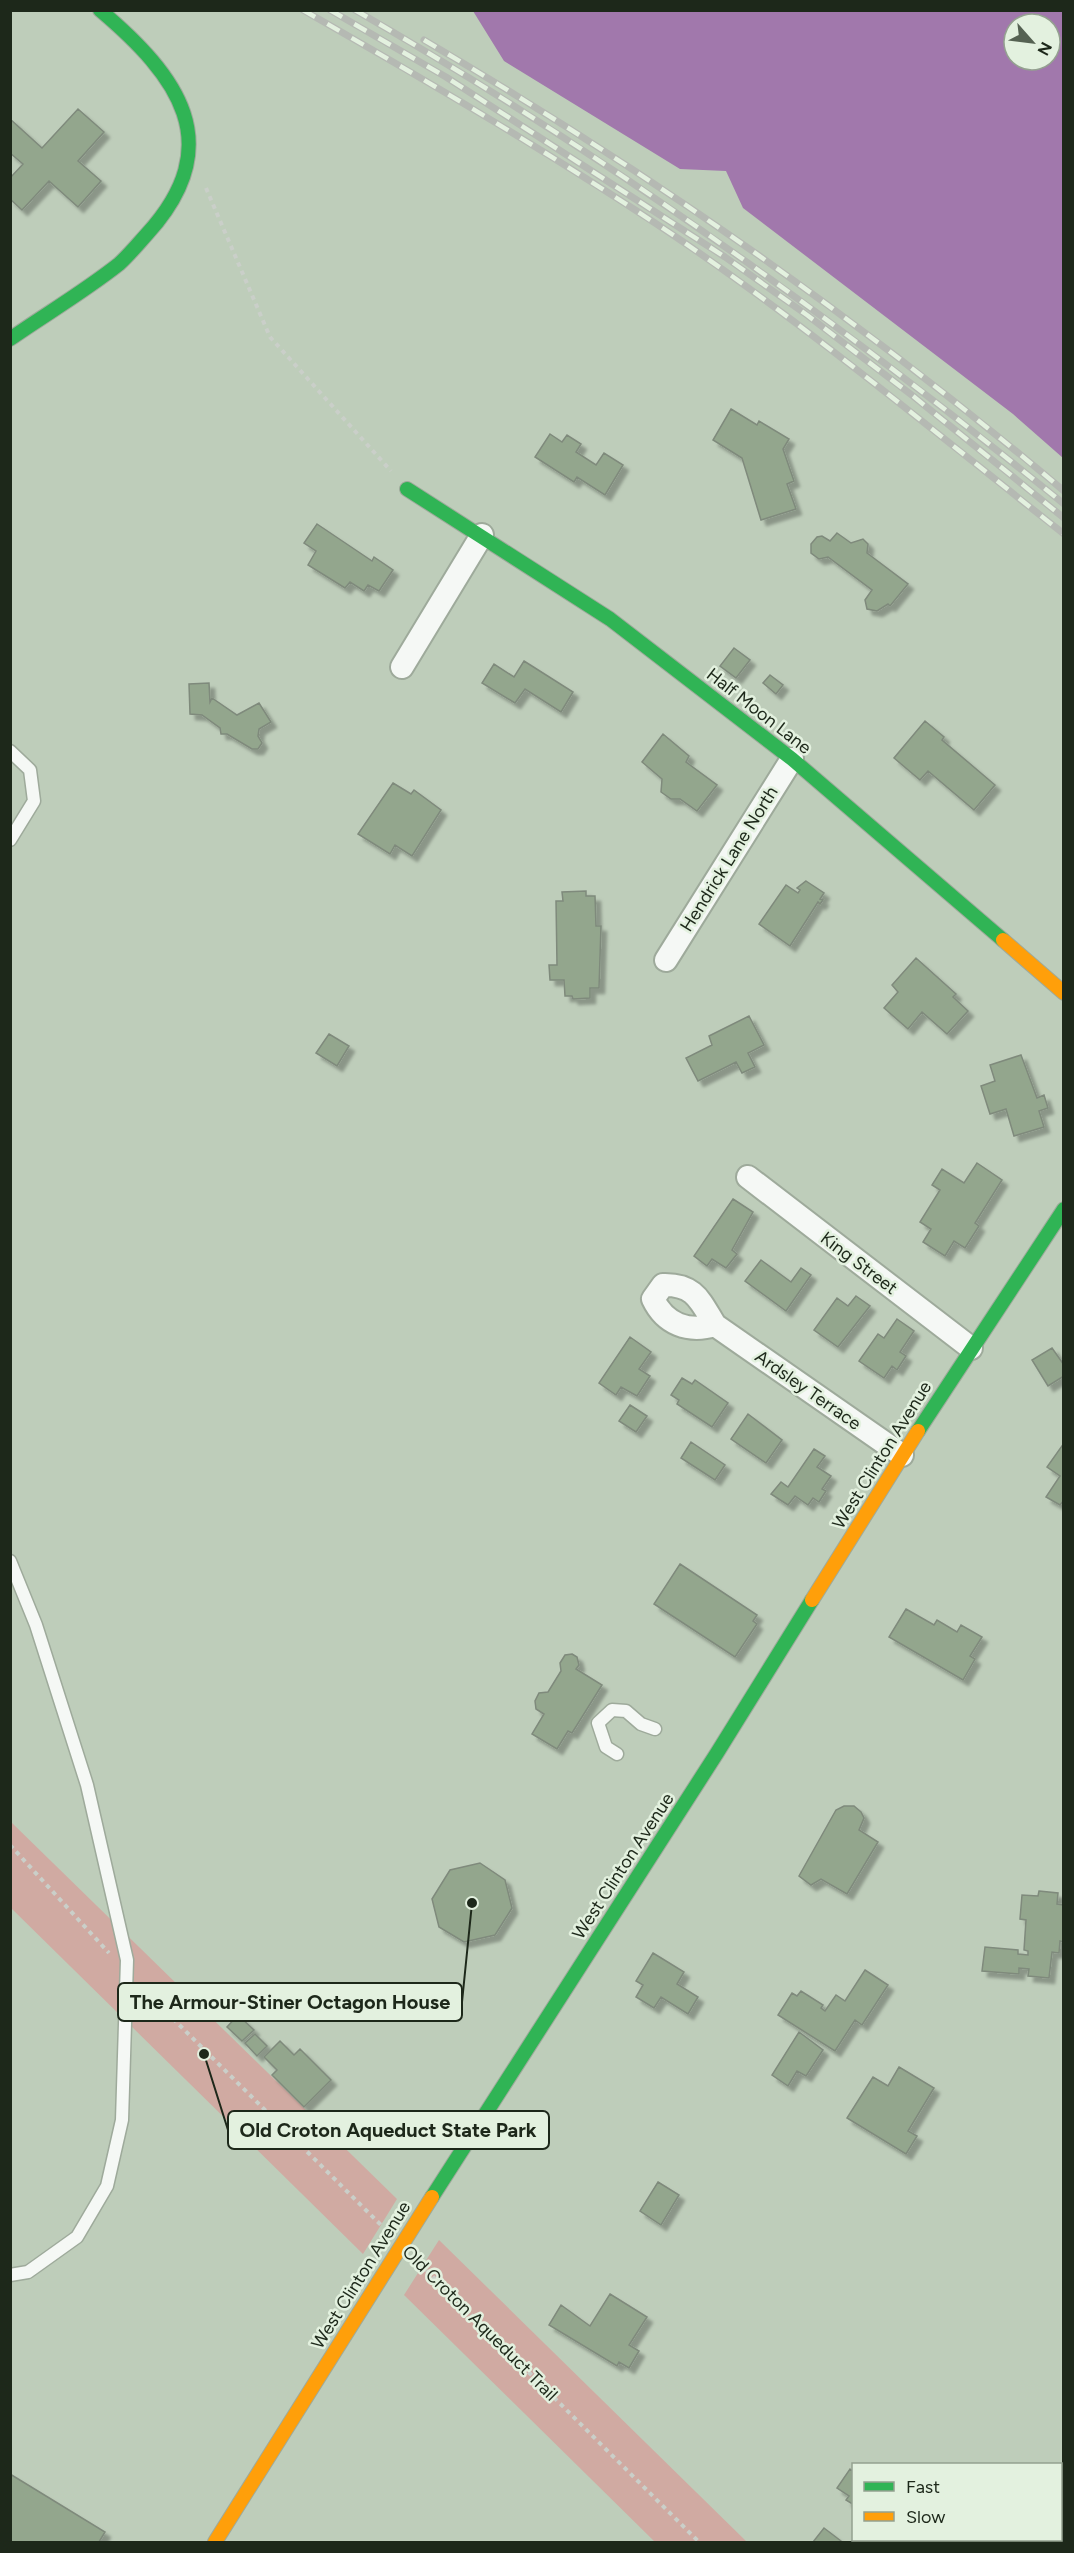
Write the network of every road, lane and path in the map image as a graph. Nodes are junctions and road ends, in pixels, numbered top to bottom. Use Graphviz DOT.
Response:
graph roads {
  1 [pos="100,10"];
  2 [pos="204,184"];
  3 [pos="10,339"];
  4 [pos="407,489"];
  5 [pos="482,535"];
  6 [pos="402,667"];
  7 [pos="10,751"];
  8 [pos="792,759"];
  9 [pos="10,840"];
  10 [pos="666,960"];
  11 [pos="1064,993"];
  12 [pos="748,1177"];
  13 [pos="1064,1209"];
  14 [pos="715,1325"];
  15 [pos="971,1348"];
  16 [pos="902,1455"];
  17 [pos="10,1561"];
  18 [pos="655,1729"];
  19 [pos="617,1754"];
  20 [pos="10,1845"];
  21 [pos="127,1973"];
  22 [pos="402,2246"];
  23 [pos="10,2275"];
  24 [pos="215,2542"];
  25 [pos="699,2542"];
  1 -- 3 [label="street"];
  2 -- 4 [label="path"];
  4 -- 5 [label="street, Half Moon Lane"];
  5 -- 6 [label="street"];
  5 -- 8 [label="street, Half Moon Lane"];
  7 -- 9 [label="lane"];
  8 -- 10 [label="street, Hendrick Lane North"];
  8 -- 11 [label="street, Half Moon Lane"];
  12 -- 15 [label="street, King Street"];
  13 -- 15 [label="street, West Clinton Avenue"];
  14 -- 16 [label="street, Ardsley Terrace"];
  15 -- 16 [label="street, West Clinton Avenue"];
  16 -- 22 [label="street, West Clinton Avenue"];
  17 -- 21 [label="lane"];
  18 -- 19 [label="lane"];
  20 -- 21 [label="path, Old Croton Aqueduct Trail"];
  21 -- 22 [label="path, Old Croton Aqueduct Trail"];
  21 -- 23 [label="lane"];
  22 -- 24 [label="street, West Clinton Avenue"];
  22 -- 25 [label="path, Old Croton Aqueduct Trail"];
}
